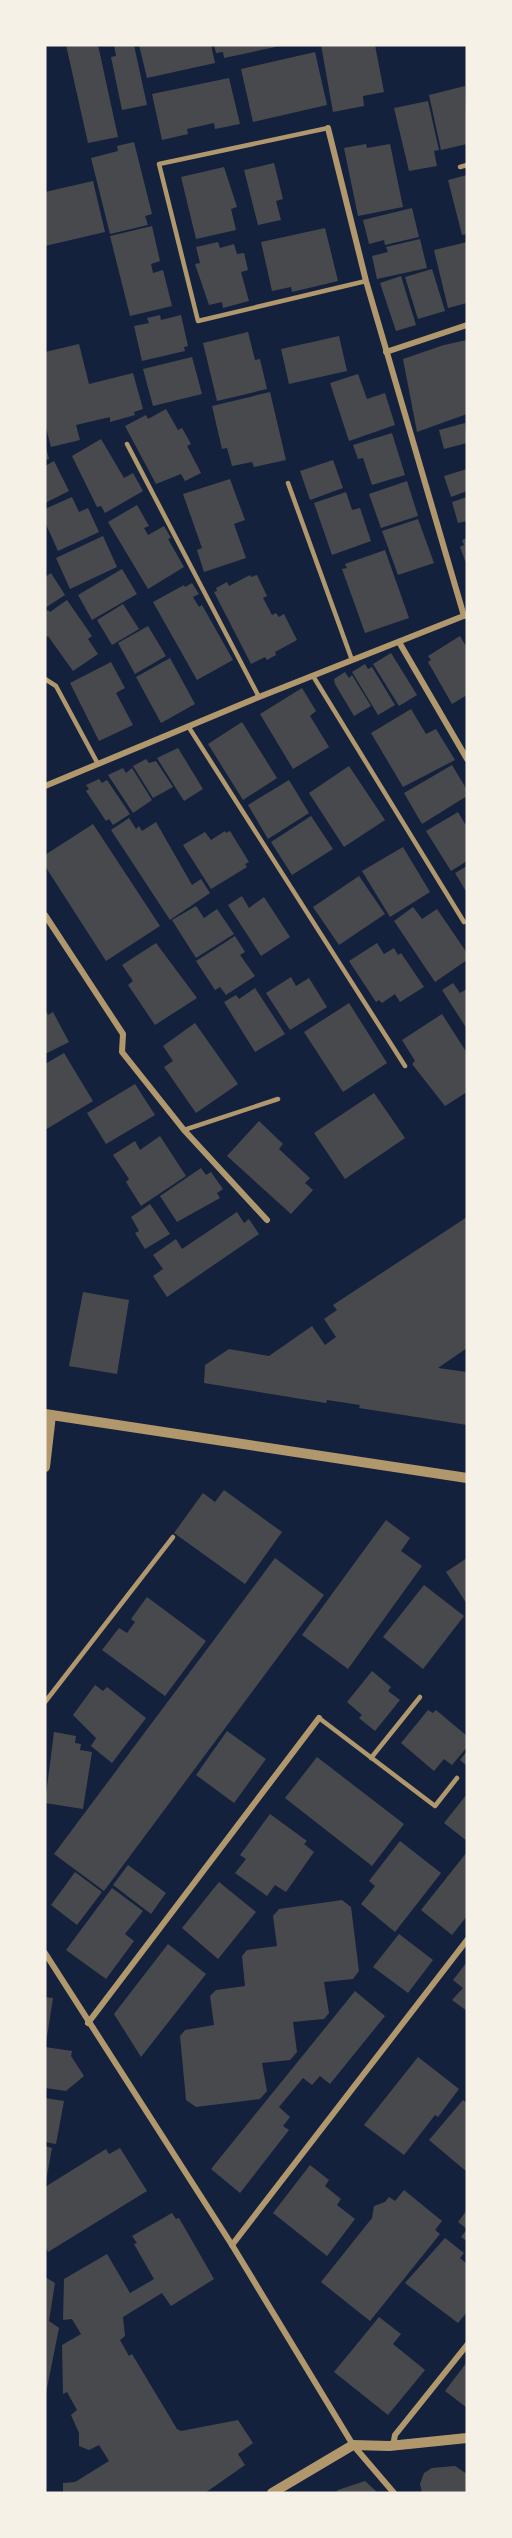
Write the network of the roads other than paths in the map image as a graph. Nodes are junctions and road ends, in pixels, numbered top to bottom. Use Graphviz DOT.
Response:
graph roads {
  1 [pos="328,128"];
  2 [pos="467,165"];
  3 [pos="460,167"];
  4 [pos="366,280"];
  5 [pos="467,326"];
  6 [pos="386,352"];
  7 [pos="127,444"];
  8 [pos="288,483"];
  9 [pos="466,616"];
  10 [pos="399,642"];
  11 [pos="352,660"];
  12 [pos="313,676"];
  13 [pos="45,679"];
  14 [pos="259,697"];
  15 [pos="188,726"];
  16 [pos="467,759"];
  17 [pos="98,764"];
  18 [pos="45,786"];
  19 [pos="45,915"];
  20 [pos="464,922"];
  21 [pos="405,1066"];
  22 [pos="278,1099"];
  23 [pos="184,1130"];
  24 [pos="267,1220"];
  25 [pos="48,1414"];
  26 [pos="45,1467"];
  27 [pos="467,1478"];
  28 [pos="173,1537"];
  29 [pos="420,1697"];
  30 [pos="45,1701"];
  31 [pos="319,1718"];
  32 [pos="371,1758"];
  33 [pos="457,1778"];
  34 [pos="467,1940"];
  35 [pos="45,1953"];
  36 [pos="88,2023"];
  37 [pos="232,2245"];
  38 [pos="467,2345"];
  39 [pos="467,2438"];
  40 [pos="353,2445"];
  41 [pos="393,2446"];
  42 [pos="272,2493"];
  43 [pos="394,2493"];
  1 -- 4 [label="street"];
  1 -- 4 [label="lane"];
  2 -- 3 [label="lane"];
  4 -- 6 [label="street"];
  5 -- 6 [label="street"];
  6 -- 9 [label="street"];
  7 -- 14 [label="lane"];
  8 -- 11 [label="lane"];
  9 -- 10 [label="street"];
  10 -- 11 [label="street"];
  10 -- 16 [label="street"];
  11 -- 12 [label="street"];
  12 -- 14 [label="street"];
  12 -- 20 [label="lane"];
  13 -- 17 [label="lane"];
  14 -- 15 [label="street"];
  15 -- 17 [label="street"];
  15 -- 21 [label="lane"];
  17 -- 18 [label="street"];
  19 -- 23 [label="street"];
  22 -- 23 [label="lane"];
  23 -- 24 [label="street"];
  25 -- 26 [label="street"];
  25 -- 27 [label="street"];
  28 -- 30 [label="lane"];
  29 -- 32 [label="lane"];
  31 -- 32 [label="lane"];
  31 -- 36 [label="street"];
  32 -- 33 [label="lane"];
  34 -- 37 [label="street"];
  35 -- 36 [label="street"];
  36 -- 37 [label="street"];
  37 -- 40 [label="street"];
  38 -- 41 [label="street"];
  39 -- 41 [label="street"];
  40 -- 41 [label="street"];
  40 -- 42 [label="street"];
  40 -- 43 [label="street"];
}
